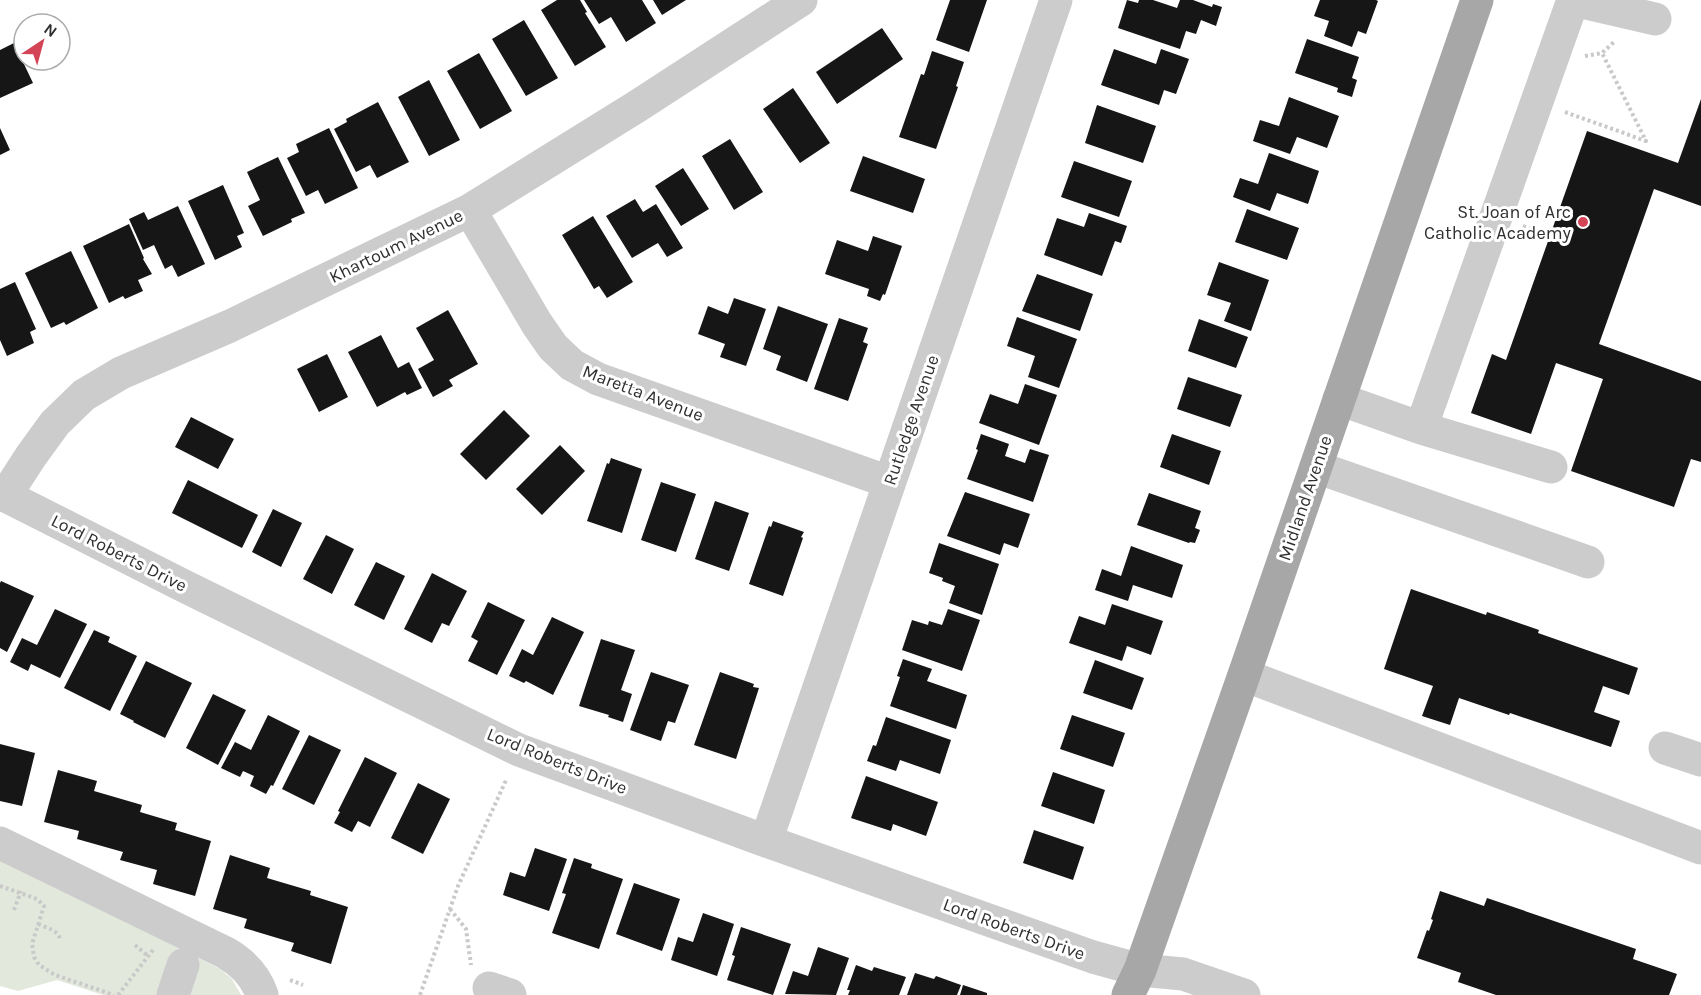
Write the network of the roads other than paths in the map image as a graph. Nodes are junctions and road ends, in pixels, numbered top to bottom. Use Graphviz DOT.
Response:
graph roads {
  1 [pos="801,0"];
  2 [pos="1056,0"];
  3 [pos="1477,0"];
  4 [pos="1650,17"];
  5 [pos="470,210"];
  6 [pos="1339,399"];
  7 [pos="1421,428"];
  8 [pos="1316,467"];
  9 [pos="1551,467"];
  10 [pos="889,482"];
  11 [pos="3,495"];
  12 [pos="1588,562"];
  13 [pos="1244,675"];
  14 [pos="1665,748"];
  15 [pos="1701,760"];
  16 [pos="766,841"];
  17 [pos="0,843"];
  18 [pos="1701,848"];
  19 [pos="1134,983"];
  20 [pos="262,995"];
  21 [pos="1244,995"];
  1 -- 5 [label="street, Khartoum Avenue"];
  2 -- 10 [label="street, Rutledge Avenue"];
  3 -- 6 [label="main road, Midland Avenue"];
  4 -- 7 [label="street"];
  5 -- 10 [label="street, Maretta Avenue"];
  5 -- 11 [label="street, Khartoum Avenue"];
  6 -- 7 [label="street"];
  6 -- 8 [label="main road, Midland Avenue"];
  7 -- 9 [label="street"];
  8 -- 12 [label="street"];
  8 -- 13 [label="main road, Midland Avenue"];
  10 -- 16 [label="street, Rutledge Avenue"];
  11 -- 16 [label="street, Lord Roberts Drive"];
  13 -- 18 [label="street"];
  13 -- 19 [label="main road, Midland Avenue"];
  14 -- 15 [label="street"];
  16 -- 19 [label="street, Lord Roberts Drive"];
  17 -- 20 [label="street"];
  19 -- 21 [label="street, Lord Roberts Drive"];
}
